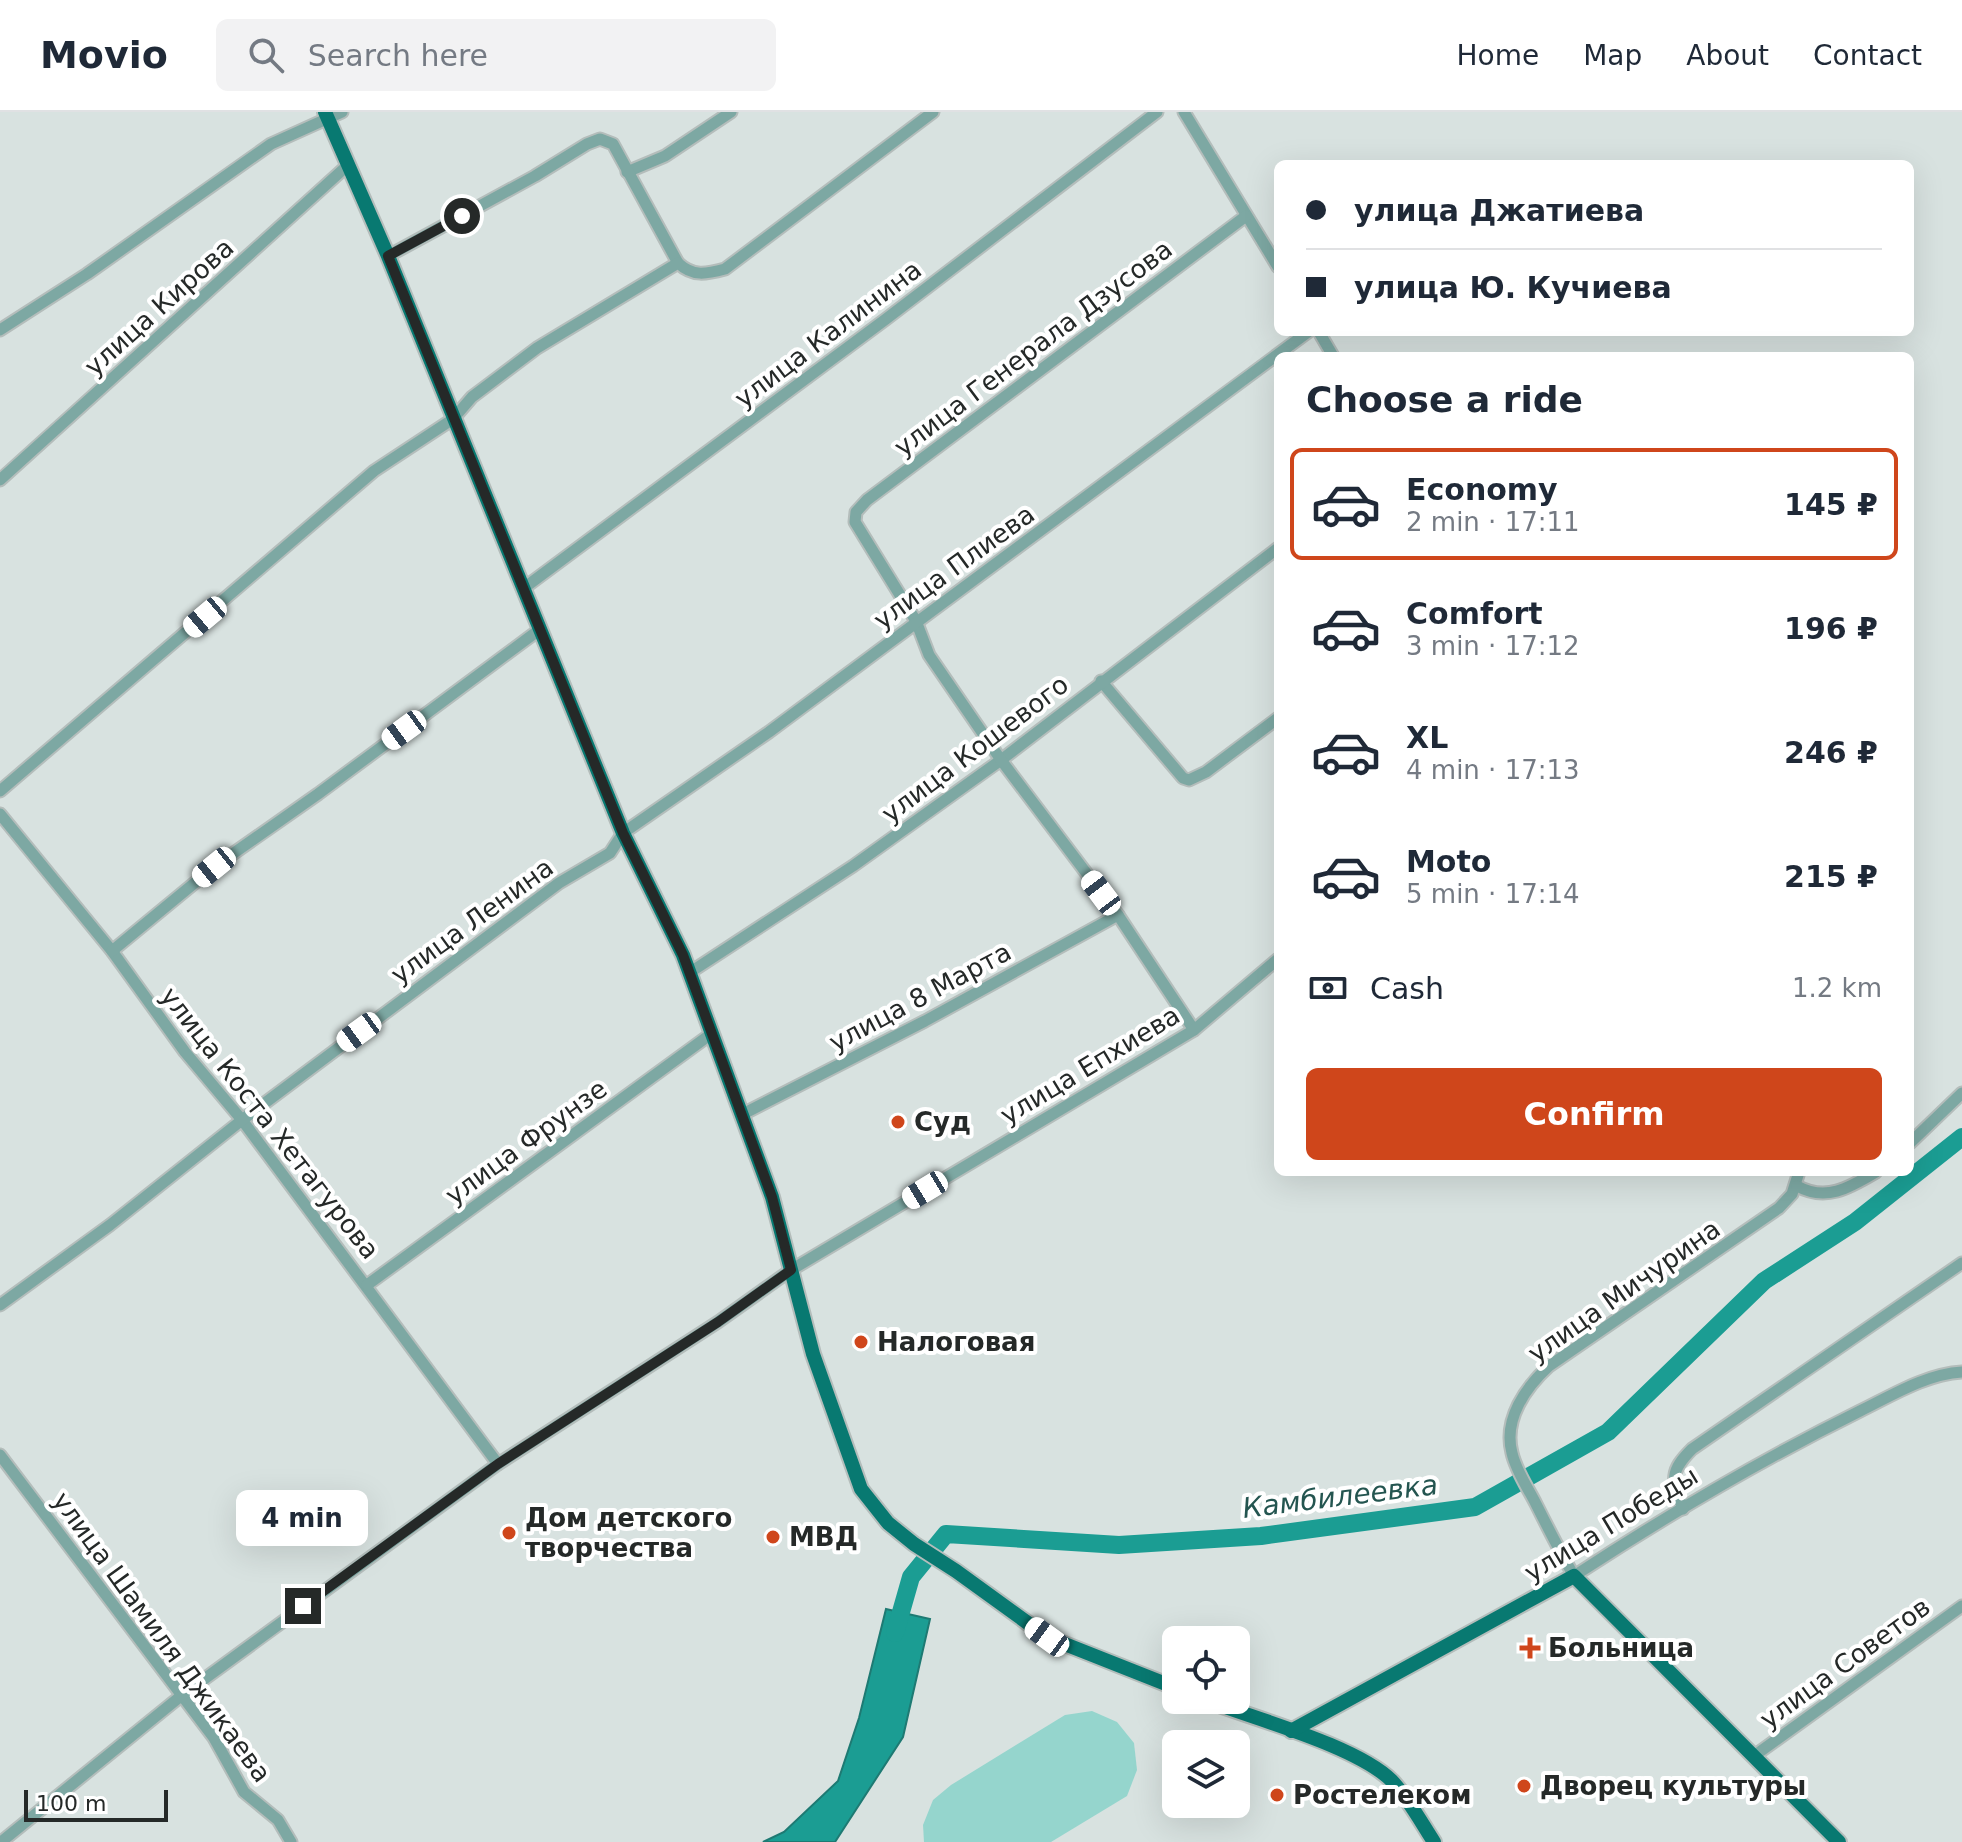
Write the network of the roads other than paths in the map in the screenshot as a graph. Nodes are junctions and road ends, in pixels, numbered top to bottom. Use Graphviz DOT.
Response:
graph roads {
  1 [pos="342,112"];
  2 [pos="731,112"];
  3 [pos="933,112"];
  4 [pos="1157,112"];
  5 [pos="1184,112"];
  6 [pos="327,116"];
  7 [pos="348,165"];
  8 [pos="627,172"];
  9 [pos="1246,216"];
  10 [pos="388,256"];
  11 [pos="1274,261"];
  12 [pos="678,263"];
  13 [pos="0,330"];
  14 [pos="1303,336"];
  15 [pos="1281,352"];
  16 [pos="1274,357"];
  17 [pos="453,419"];
  18 [pos="0,480"];
  19 [pos="1274,551"];
  20 [pos="524,588"];
  21 [pos="916,621"];
  22 [pos="539,630"];
  23 [pos="1101,681"];
  24 [pos="1274,721"];
  25 [pos="1001,760"];
  26 [pos="0,791"];
  27 [pos="0,814"];
  28 [pos="623,833"];
  29 [pos="1118,915"];
  30 [pos="112,951"];
  31 [pos="1274,962"];
  32 [pos="689,973"];
  33 [pos="1194,1030"];
  34 [pos="711,1034"];
  35 [pos="1962,1093"];
  36 [pos="741,1115"];
  37 [pos="242,1120"];
  38 [pos="1914,1136"];
  39 [pos="1798,1176"];
  40 [pos="1867,1176"];
  41 [pos="1797,1186"];
  42 [pos="1962,1263"];
  43 [pos="791,1270"];
  44 [pos="367,1285"];
  45 [pos="0,1305"];
  46 [pos="1962,1372"];
  47 [pos="0,1455"];
  48 [pos="498,1464"];
  49 [pos="1683,1509"];
  50 [pos="1574,1576"];
  51 [pos="1962,1606"];
  52 [pos="1162,1682"];
  53 [pos="181,1696"];
  54 [pos="1244,1714"];
  55 [pos="1291,1731"];
  56 [pos="1754,1756"];
  57 [pos="1,1842"];
  58 [pos="291,1842"];
  59 [pos="1434,1842"];
  60 [pos="1839,1842"];
  1 -- 6 [label="street"];
  2 -- 8 [label="street"];
  3 -- 12 [label="street"];
  4 -- 20 [label="street, улица Калинина"];
  5 -- 9 [label="street"];
  6 -- 7 [label="main road"];
  6 -- 13 [label="street"];
  7 -- 10 [label="main road"];
  7 -- 18 [label="street, улица Кирова"];
  8 -- 10 [label="street"];
  8 -- 12 [label="street"];
  9 -- 11 [label="street"];
  9 -- 21 [label="street, улица Генерала Дзусова"];
  10 -- 17 [label="main road"];
  12 -- 17 [label="street"];
  14 -- 15 [label="street, улица Плиева"];
  16 -- 21 [label="street, улица Плиева"];
  17 -- 20 [label="main road"];
  17 -- 26 [label="street"];
  19 -- 23 [label="street, улица Кошевого"];
  20 -- 22 [label="main road"];
  21 -- 25 [label="street"];
  21 -- 28 [label="street, улица Плиева"];
  22 -- 28 [label="main road"];
  22 -- 30 [label="street"];
  23 -- 24 [label="street"];
  23 -- 25 [label="street, улица Кошевого"];
  25 -- 29 [label="street"];
  25 -- 32 [label="street, улица Кошевого"];
  27 -- 30 [label="street, улица Коста Хетагурова"];
  28 -- 32 [label="main road"];
  28 -- 37 [label="street, улица Ленина"];
  29 -- 33 [label="street"];
  29 -- 36 [label="street, улица 8 Марта"];
  30 -- 37 [label="street, улица Коста Хетагурова"];
  31 -- 33 [label="street, улица Епхиева"];
  32 -- 34 [label="main road"];
  33 -- 43 [label="street, улица Епхиева"];
  34 -- 36 [label="main road"];
  34 -- 44 [label="street, улица Фрунзе"];
  35 -- 38 [label="street"];
  36 -- 43 [label="main road"];
  37 -- 44 [label="street, улица Коста Хетагурова"];
  37 -- 45 [label="street, улица Ленина"];
  39 -- 41 [label="street"];
  40 -- 41 [label="street"];
  41 -- 50 [label="street, улица Мичурина"];
  42 -- 49 [label="street"];
  43 -- 48 [label="street, улица Епхиева"];
  43 -- 52 [label="main road"];
  44 -- 48 [label="street, улица Коста Хетагурова"];
  46 -- 49 [label="street, улица Победы"];
  47 -- 53 [label="street, улица Шамиля Джикаева"];
  48 -- 53 [label="street, улица Епхиева"];
  49 -- 50 [label="street, улица Победы"];
  50 -- 55 [label="main road, улица Победы"];
  50 -- 56 [label="main road"];
  51 -- 56 [label="street, улица Советов"];
  53 -- 57 [label="street, улица Епхиева"];
  53 -- 58 [label="street, улица Шамиля Джикаева"];
  54 -- 55 [label="main road"];
  55 -- 59 [label="main road"];
  56 -- 60 [label="main road"];
}
